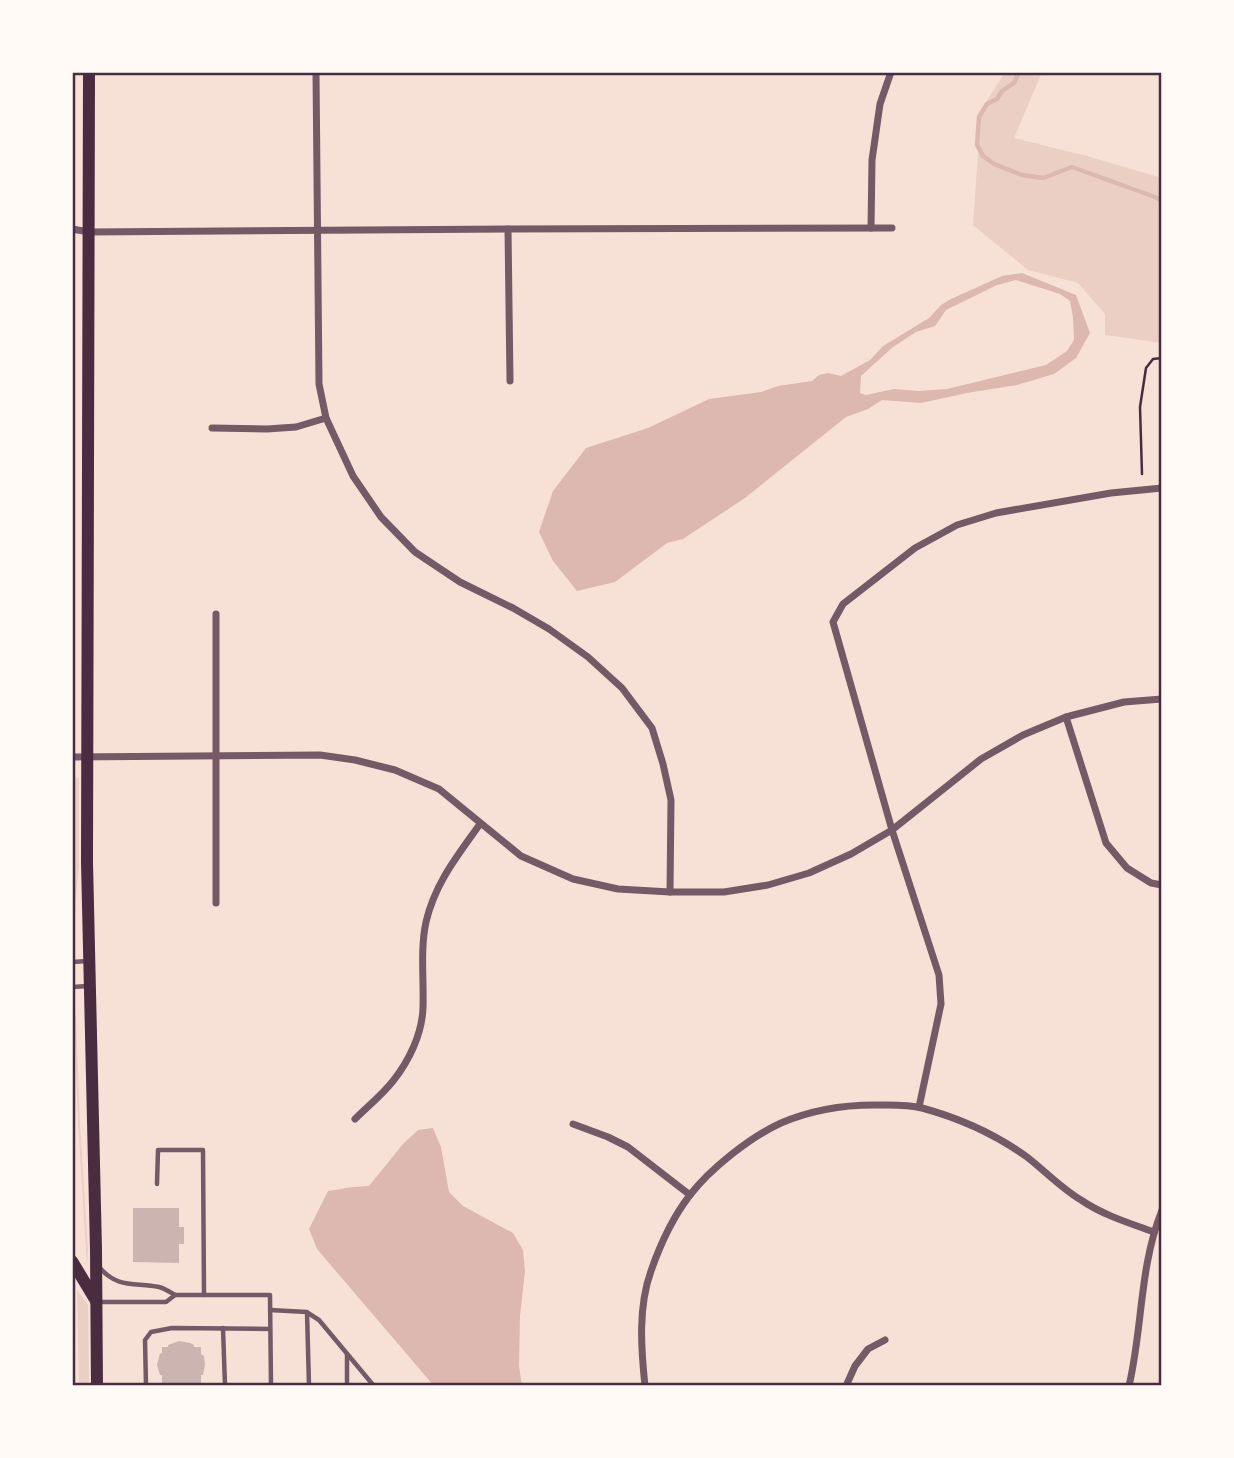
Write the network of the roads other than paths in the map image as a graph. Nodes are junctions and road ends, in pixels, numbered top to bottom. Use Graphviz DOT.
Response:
graph roads {
  1 [pos="89,72"];
  2 [pos="316,72"];
  3 [pos="891,72"];
  4 [pos="871,228"];
  5 [pos="892,228"];
  6 [pos="72,229"];
  7 [pos="509,229"];
  8 [pos="318,231"];
  9 [pos="89,232"];
  10 [pos="510,381"];
  11 [pos="326,418"];
  12 [pos="212,428"];
  13 [pos="1162,488"];
  14 [pos="216,614"];
  15 [pos="1162,699"];
  16 [pos="1066,717"];
  17 [pos="216,756"];
  18 [pos="72,757"];
  19 [pos="87,757"];
  20 [pos="480,824"];
  21 [pos="892,830"];
  22 [pos="1162,885"];
  23 [pos="670,892"];
  24 [pos="216,903"];
  25 [pos="89,961"];
  26 [pos="72,962"];
  27 [pos="90,986"];
  28 [pos="72,987"];
  29 [pos="919,1107"];
  30 [pos="355,1119"];
  31 [pos="573,1124"];
  32 [pos="157,1184"];
  33 [pos="690,1195"];
  34 [pos="1162,1210"];
  35 [pos="1154,1232"];
  36 [pos="72,1261"];
  37 [pos="96,1262"];
  38 [pos="175,1295"];
  39 [pos="204,1295"];
  40 [pos="96,1302"];
  41 [pos="270,1310"];
  42 [pos="307,1312"];
  43 [pos="223,1328"];
  44 [pos="270,1329"];
  45 [pos="885,1340"];
  46 [pos="346,1353"];
  47 [pos="97,1386"];
  48 [pos="146,1386"];
  49 [pos="225,1386"];
  50 [pos="271,1386"];
  51 [pos="309,1386"];
  52 [pos="347,1386"];
  53 [pos="374,1386"];
  54 [pos="645,1386"];
  55 [pos="846,1386"];
  56 [pos="1129,1386"];
  1 -- 9 [label="main road"];
  2 -- 8 [label="street"];
  3 -- 4 [label="street"];
  4 -- 5 [label="street"];
  4 -- 7 [label="street"];
  6 -- 9 [label="street"];
  7 -- 8 [label="street"];
  7 -- 10 [label="street"];
  8 -- 9 [label="street"];
  8 -- 11 [label="street"];
  9 -- 19 [label="main road"];
  11 -- 12 [label="street"];
  11 -- 23 [label="street"];
  13 -- 21 [label="street"];
  14 -- 17 [label="street"];
  15 -- 16 [label="street"];
  16 -- 21 [label="street"];
  16 -- 22 [label="street"];
  17 -- 19 [label="street"];
  17 -- 20 [label="street"];
  17 -- 24 [label="street"];
  18 -- 19 [label="street"];
  19 -- 25 [label="main road"];
  20 -- 23 [label="street"];
  20 -- 30 [label="street"];
  21 -- 23 [label="street"];
  21 -- 29 [label="street"];
  25 -- 26 [label="lane"];
  25 -- 27 [label="main road"];
  27 -- 28 [label="lane"];
  27 -- 37 [label="main road"];
  29 -- 33 [label="street"];
  29 -- 35 [label="street"];
  31 -- 33 [label="street"];
  32 -- 39 [label="lane"];
  33 -- 54 [label="street"];
  34 -- 35 [label="street"];
  35 -- 56 [label="street"];
  36 -- 40 [label="main road"];
  37 -- 38 [label="lane"];
  37 -- 40 [label="main road"];
  38 -- 39 [label="lane"];
  38 -- 40 [label="lane"];
  39 -- 41 [label="lane"];
  40 -- 47 [label="main road"];
  41 -- 42 [label="lane"];
  41 -- 44 [label="lane"];
  42 -- 46 [label="lane"];
  42 -- 51 [label="lane"];
  43 -- 44 [label="lane"];
  43 -- 48 [label="lane"];
  43 -- 49 [label="lane"];
  44 -- 50 [label="lane"];
  45 -- 55 [label="street"];
  46 -- 52 [label="lane"];
  46 -- 53 [label="lane"];
}
